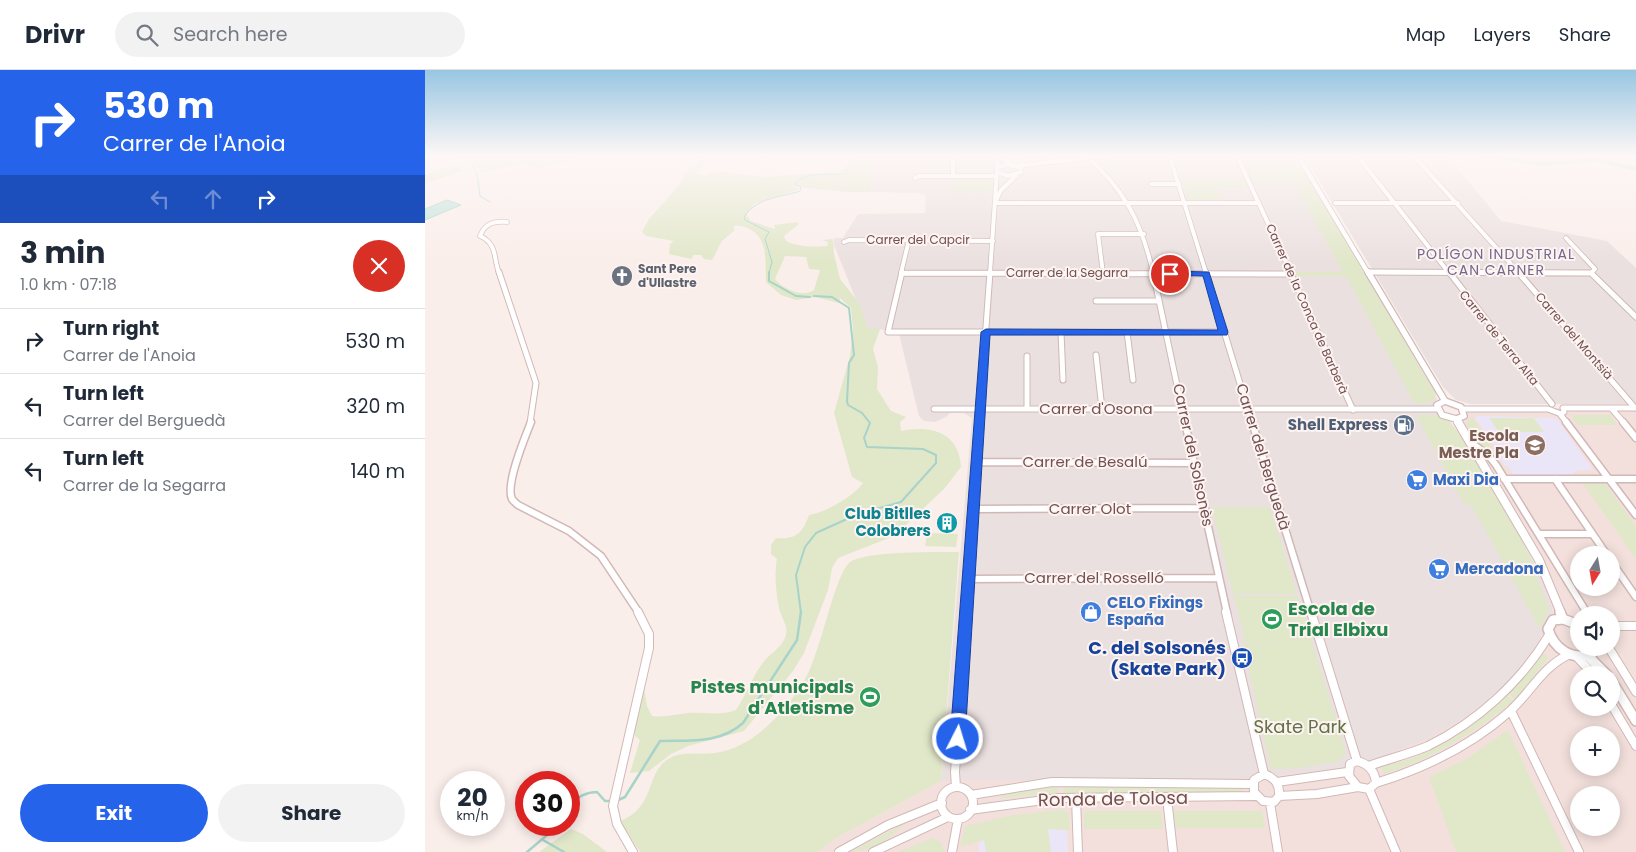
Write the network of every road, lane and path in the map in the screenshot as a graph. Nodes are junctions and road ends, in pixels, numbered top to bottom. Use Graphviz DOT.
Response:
graph roads {
  1 [pos="995,190"];
  2 [pos="1002,190"];
  3 [pos="1120,190"];
  4 [pos="1181,190"];
  5 [pos="1253,190"];
  6 [pos="1320,190"];
  7 [pos="1385,190"];
  8 [pos="1445,190"];
  9 [pos="995,203"];
  10 [pos="1129,203"];
  11 [pos="1185,203"];
  12 [pos="1259,203"];
  13 [pos="1458,203"];
  14 [pos="1335,204"];
  15 [pos="1396,204"];
  16 [pos="507,222"];
  17 [pos="1143,234"];
  18 [pos="1566,238"];
  19 [pos="909,240"];
  20 [pos="993,241"];
  21 [pos="844,242"];
  22 [pos="1369,272"];
  23 [pos="1446,272"];
  24 [pos="1519,272"];
  25 [pos="903,273"];
  26 [pos="989,273"];
  27 [pos="1591,273"];
  28 [pos="1103,274"];
  29 [pos="1153,274"];
  30 [pos="1206,274"];
  31 [pos="1292,274"];
  32 [pos="1096,301"];
  33 [pos="1159,301"];
  34 [pos="1636,317"];
  35 [pos="986,332"];
  36 [pos="1061,332"];
  37 [pos="1127,332"];
  38 [pos="1166,332"];
  39 [pos="1224,332"];
  40 [pos="1096,355"];
  41 [pos="1027,356"];
  42 [pos="1063,380"];
  43 [pos="1133,380"];
  44 [pos="1445,401"];
  45 [pos="1550,407"];
  46 [pos="1636,408"];
  47 [pos="934,409"];
  48 [pos="980,409"];
  49 [pos="1027,409"];
  50 [pos="1102,409"];
  51 [pos="1183,409"];
  52 [pos="1249,409"];
  53 [pos="1437,409"];
  54 [pos="1463,409"];
  55 [pos="1611,409"];
  56 [pos="1353,410"];
  57 [pos="1561,411"];
  58 [pos="1456,419"];
  59 [pos="1636,438"];
  60 [pos="1470,442"];
  61 [pos="976,462"];
  62 [pos="1193,463"];
  63 [pos="1504,478"];
  64 [pos="1555,479"];
  65 [pos="1608,479"];
  66 [pos="1636,479"];
  67 [pos="1205,508"];
  68 [pos="975,509"];
  69 [pos="1636,514"];
  70 [pos="1539,534"];
  71 [pos="1592,534"];
  72 [pos="1601,546"];
  73 [pos="1620,574"];
  74 [pos="1219,578"];
  75 [pos="969,579"];
  76 [pos="1636,597"];
  77 [pos="1583,606"];
  78 [pos="1563,619"];
  79 [pos="1570,622"];
  80 [pos="1620,626"];
  81 [pos="1636,626"];
  82 [pos="1549,635"];
  83 [pos="1570,653"];
  84 [pos="1570,656"];
  85 [pos="1574,656"];
  86 [pos="1588,656"];
  87 [pos="1614,656"];
  88 [pos="1585,666"];
  89 [pos="1598,666"];
  90 [pos="1636,692"];
  91 [pos="1620,695"];
  92 [pos="1511,711"];
  93 [pos="1618,716"];
  94 [pos="1636,721"];
  95 [pos="1636,746"];
  96 [pos="1357,761"];
  97 [pos="1369,766"];
  98 [pos="1347,772"];
  99 [pos="1264,774"];
  100 [pos="1277,782"];
  101 [pos="1253,784"];
  102 [pos="1372,786"];
  103 [pos="956,787"];
  104 [pos="1358,787"];
  105 [pos="971,795"];
  106 [pos="1256,796"];
  107 [pos="1279,796"];
  108 [pos="1076,798"];
  109 [pos="1167,798"];
  110 [pos="942,803"];
  111 [pos="1269,803"];
  112 [pos="971,810"];
  113 [pos="948,816"];
  114 [pos="958,819"];
  115 [pos="633,852"];
  116 [pos="839,852"];
  117 [pos="873,852"];
  118 [pos="952,852"];
  119 [pos="1078,852"];
  120 [pos="1173,852"];
  121 [pos="1279,852"];
  122 [pos="1396,852"];
  123 [pos="1579,852"];
  1 -- 9 [label="street"];
  2 -- 9 [label="street"];
  3 -- 10 [label="street, Carrer del Solsonès"];
  4 -- 11 [label="street, Carrer del Berguedà"];
  5 -- 12 [label="street, Carrer de la Conca de Barberà"];
  6 -- 22 [label="street"];
  7 -- 15 [label="street, Carrer de Terra Alta"];
  8 -- 13 [label="street, Carrer del Montsià"];
  9 -- 10 [label="street"];
  9 -- 20 [label="street"];
  10 -- 11 [label="street"];
  10 -- 17 [label="street, Carrer del Solsonès"];
  11 -- 12 [label="street"];
  11 -- 30 [label="street, Carrer del Berguedà"];
  12 -- 31 [label="street, Carrer de la Conca de Barberà"];
  13 -- 15 [label="street"];
  13 -- 24 [label="street, Carrer del Montsià"];
  14 -- 15 [label="street"];
  15 -- 23 [label="street, Carrer de Terra Alta"];
  16 -- 115 [label="street"];
  17 -- 28 [label="street"];
  17 -- 29 [label="street, Carrer del Solsonès"];
  18 -- 27 [label="street"];
  19 -- 20 [label="street, Carrer del Capcir"];
  19 -- 21 [label="street, Carrer del Capcir"];
  19 -- 25 [label="street"];
  20 -- 26 [label="street"];
  22 -- 23 [label="street"];
  22 -- 44 [label="street"];
  23 -- 24 [label="street"];
  23 -- 45 [label="street, Carrer de Terra Alta"];
  24 -- 27 [label="street"];
  24 -- 46 [label="street, Carrer del Montsià"];
  25 -- 26 [label="street, Carrer de la Segarra"];
  25 -- 35 [label="street"];
  26 -- 28 [label="street, Carrer de la Segarra"];
  26 -- 35 [label="street"];
  27 -- 34 [label="street"];
  28 -- 29 [label="street, Carrer de la Segarra"];
  29 -- 30 [label="street, Carrer de la Segarra"];
  29 -- 33 [label="street, Carrer del Solsonès"];
  30 -- 31 [label="street, Carrer de la Segarra"];
  30 -- 39 [label="street, Carrer del Berguedà"];
  31 -- 56 [label="street, Carrer de la Conca de Barberà"];
  32 -- 33 [label="street"];
  33 -- 38 [label="street, Carrer del Solsonès"];
  35 -- 36 [label="street"];
  35 -- 48 [label="street"];
  36 -- 37 [label="street"];
  36 -- 42 [label="street"];
  37 -- 38 [label="street"];
  37 -- 43 [label="street"];
  38 -- 39 [label="street"];
  38 -- 51 [label="street, Carrer del Solsonès"];
  39 -- 52 [label="street, Carrer del Berguedà"];
  40 -- 50 [label="street"];
  41 -- 49 [label="street"];
  44 -- 53 [label="street"];
  44 -- 54 [label="street"];
  45 -- 54 [label="street"];
  45 -- 57 [label="street"];
  45 -- 57 [label="street"];
  46 -- 55 [label="street"];
  47 -- 48 [label="street, Carrer d'Osona"];
  48 -- 49 [label="street, Carrer d'Osona"];
  48 -- 61 [label="street"];
  49 -- 50 [label="street, Carrer d'Osona"];
  50 -- 51 [label="street, Carrer d'Osona"];
  51 -- 52 [label="street, Carrer d'Osona"];
  51 -- 62 [label="street, Carrer del Solsonès"];
  52 -- 56 [label="street, Carrer d'Osona"];
  52 -- 96 [label="street, Carrer del Berguedà"];
  53 -- 56 [label="street, Carrer d'Osona"];
  53 -- 58 [label="street"];
  54 -- 58 [label="street"];
  55 -- 57 [label="street"];
  55 -- 59 [label="street"];
  57 -- 65 [label="street"];
  58 -- 60 [label="street"];
  60 -- 63 [label="street"];
  60 -- 78 [label="street"];
  61 -- 62 [label="street, Carrer de Besalú"];
  61 -- 68 [label="street"];
  62 -- 67 [label="street, Carrer del Solsonès"];
  63 -- 64 [label="street"];
  63 -- 70 [label="street"];
  64 -- 65 [label="street"];
  64 -- 71 [label="street"];
  65 -- 66 [label="street"];
  65 -- 69 [label="street"];
  67 -- 68 [label="street, Carrer Olot"];
  67 -- 74 [label="street, Carrer del Solsonès"];
  68 -- 75 [label="street"];
  70 -- 71 [label="street"];
  70 -- 77 [label="street"];
  71 -- 72 [label="street"];
  73 -- 76 [label="street"];
  74 -- 75 [label="street, Carrer del Rosselló"];
  74 -- 99 [label="street, Carrer del Solsonès"];
  75 -- 103 [label="street"];
  78 -- 79 [label="street"];
  78 -- 82 [label="street"];
  80 -- 81 [label="street"];
  82 -- 83 [label="street"];
  82 -- 97 [label="street"];
  84 -- 92 [label="street"];
  85 -- 88 [label="street"];
  86 -- 89 [label="street"];
  87 -- 90 [label="street"];
  91 -- 94 [label="street"];
  92 -- 102 [label="street"];
  92 -- 123 [label="street"];
  93 -- 95 [label="street"];
  96 -- 97 [label="street"];
  96 -- 98 [label="street"];
  97 -- 102 [label="street"];
  98 -- 100 [label="street"];
  98 -- 104 [label="street"];
  99 -- 100 [label="street"];
  99 -- 101 [label="street"];
  100 -- 107 [label="street"];
  101 -- 105 [label="street, Ronda de Tolosa"];
  101 -- 106 [label="street"];
  102 -- 104 [label="street"];
  102 -- 122 [label="street"];
  103 -- 105 [label="street"];
  103 -- 110 [label="street"];
  104 -- 107 [label="street"];
  105 -- 112 [label="street"];
  106 -- 109 [label="street, Ronda de Tolosa"];
  106 -- 111 [label="street"];
  107 -- 111 [label="street"];
  108 -- 109 [label="street, Ronda de Tolosa"];
  108 -- 112 [label="street, Ronda de Tolosa"];
  108 -- 119 [label="street"];
  109 -- 120 [label="street"];
  110 -- 113 [label="street"];
  110 -- 116 [label="street"];
  111 -- 121 [label="street"];
  112 -- 114 [label="street"];
  113 -- 114 [label="street"];
  113 -- 117 [label="street"];
  114 -- 118 [label="street"];
}
